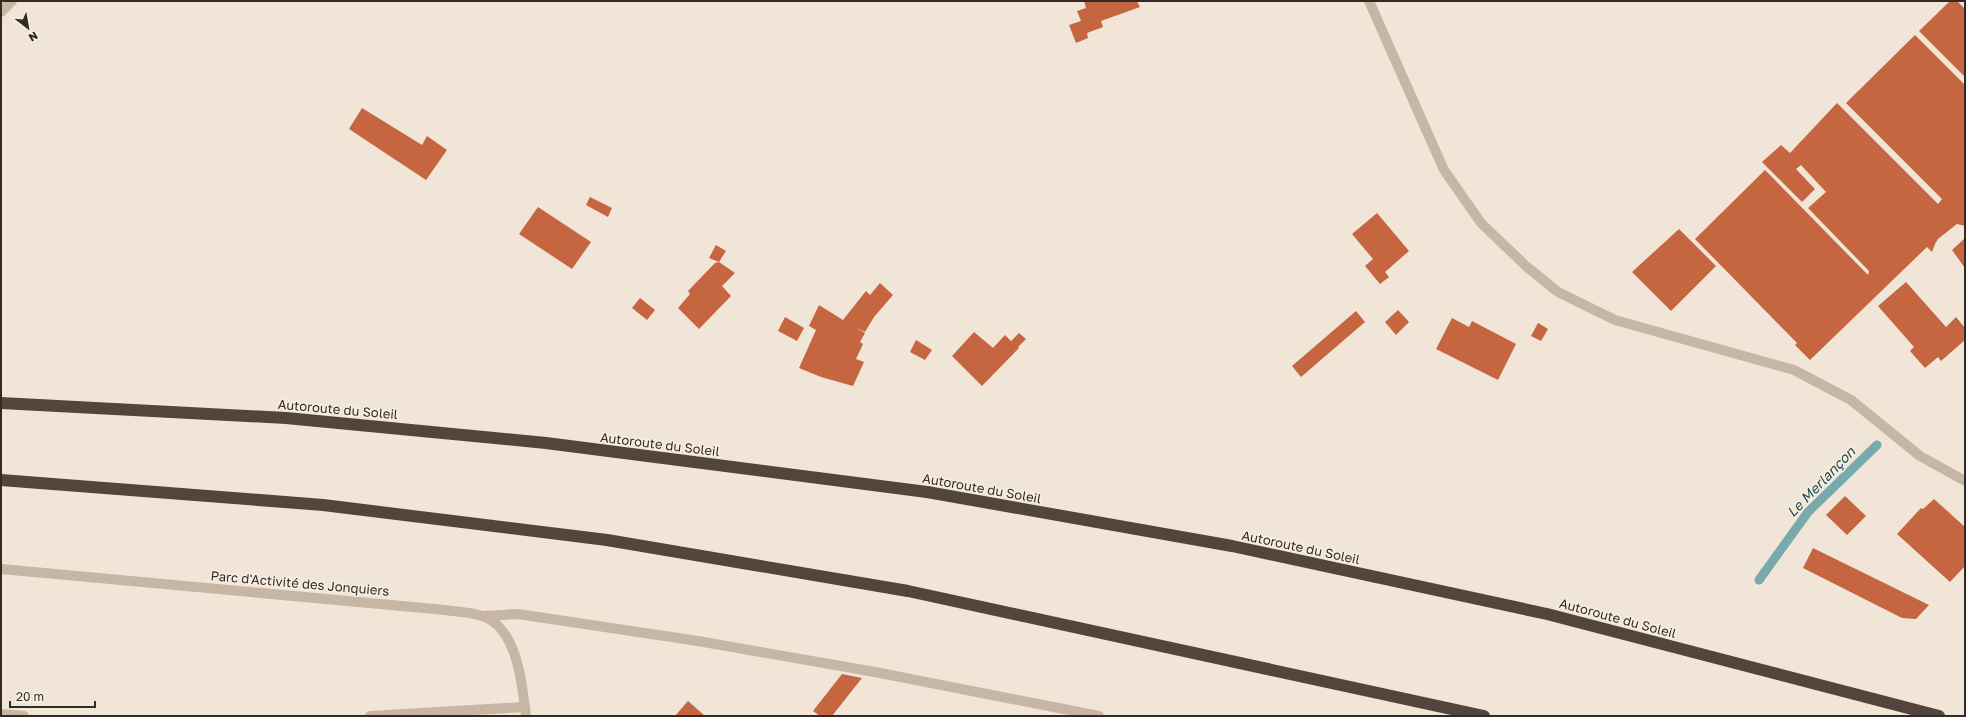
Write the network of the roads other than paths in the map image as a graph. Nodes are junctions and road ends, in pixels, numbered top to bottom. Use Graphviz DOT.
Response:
graph roads {
  1 [pos="12,1"];
  2 [pos="1369,1"];
  3 [pos="1,12"];
  4 [pos="1,402"];
  5 [pos="1,480"];
  6 [pos="1965,481"];
  7 [pos="1,569"];
  8 [pos="484,616"];
  9 [pos="526,712"];
  10 [pos="1,714"];
  11 [pos="24,716"];
  12 [pos="370,716"];
  13 [pos="1099,716"];
  14 [pos="1484,716"];
  15 [pos="1940,716"];
  1 -- 3 [label="street"];
  2 -- 6 [label="street"];
  4 -- 15 [label="highway, Autoroute du Soleil"];
  5 -- 14 [label="highway"];
  7 -- 8 [label="street, Parc d'Activité des Jonquiers"];
  8 -- 9 [label="street, Parc d'Activité des Jonquiers"];
  8 -- 13 [label="street"];
  9 -- 12 [label="street"];
  10 -- 11 [label="street"];
}
